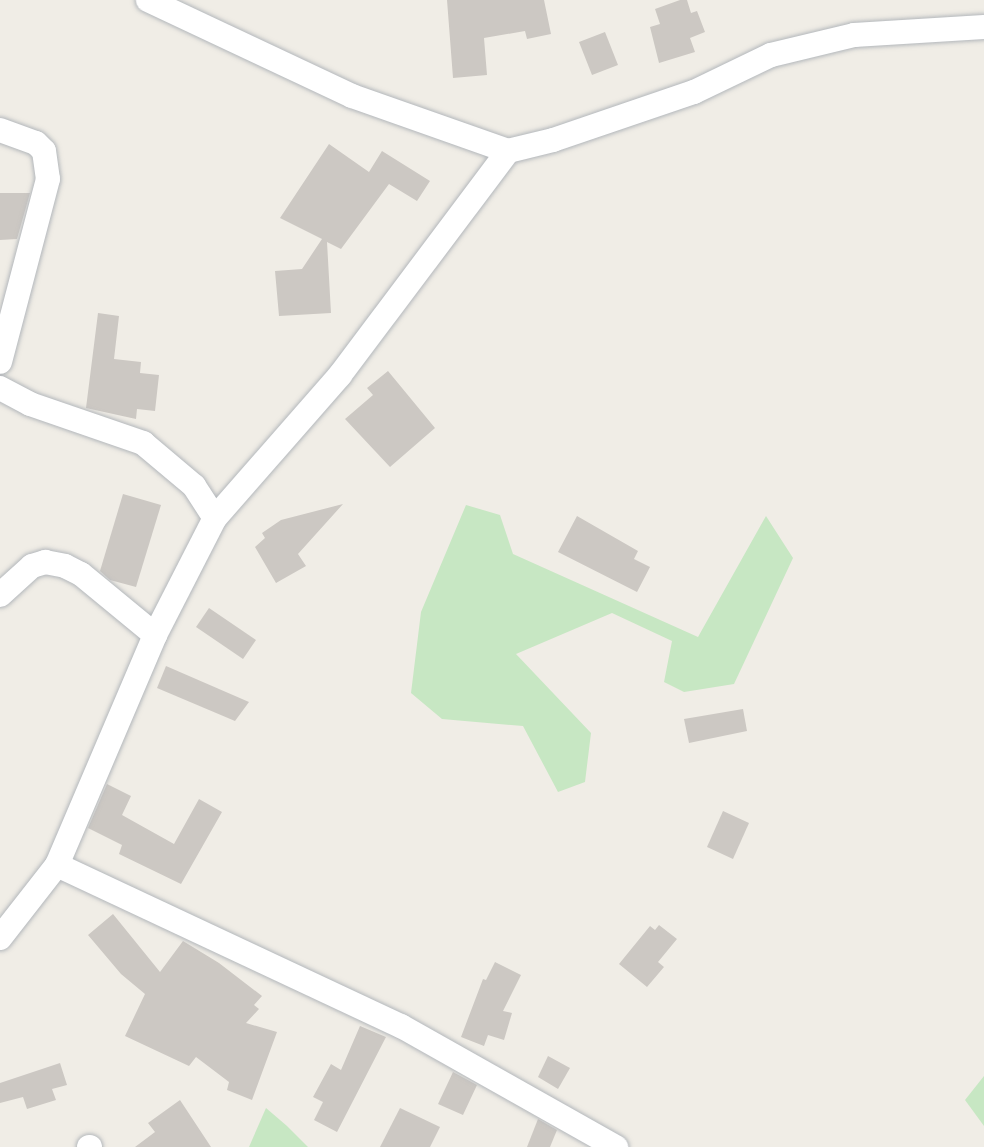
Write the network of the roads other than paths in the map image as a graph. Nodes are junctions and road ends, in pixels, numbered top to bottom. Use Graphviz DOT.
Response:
graph roads {
  1 [pos="148,0"];
  2 [pos="984,27"];
  3 [pos="0,130"];
  4 [pos="508,151"];
  5 [pos="0,362"];
  6 [pos="0,388"];
  7 [pos="215,518"];
  8 [pos="0,595"];
  9 [pos="155,635"];
  10 [pos="57,865"];
  11 [pos="0,938"];
  12 [pos="615,1147"];
  1 -- 4 [label="street"];
  2 -- 4 [label="street"];
  3 -- 5 [label="street"];
  4 -- 7 [label="street"];
  6 -- 7 [label="street"];
  7 -- 9 [label="street"];
  8 -- 9 [label="street"];
  9 -- 10 [label="street"];
  10 -- 11 [label="street"];
  10 -- 12 [label="street"];
}
